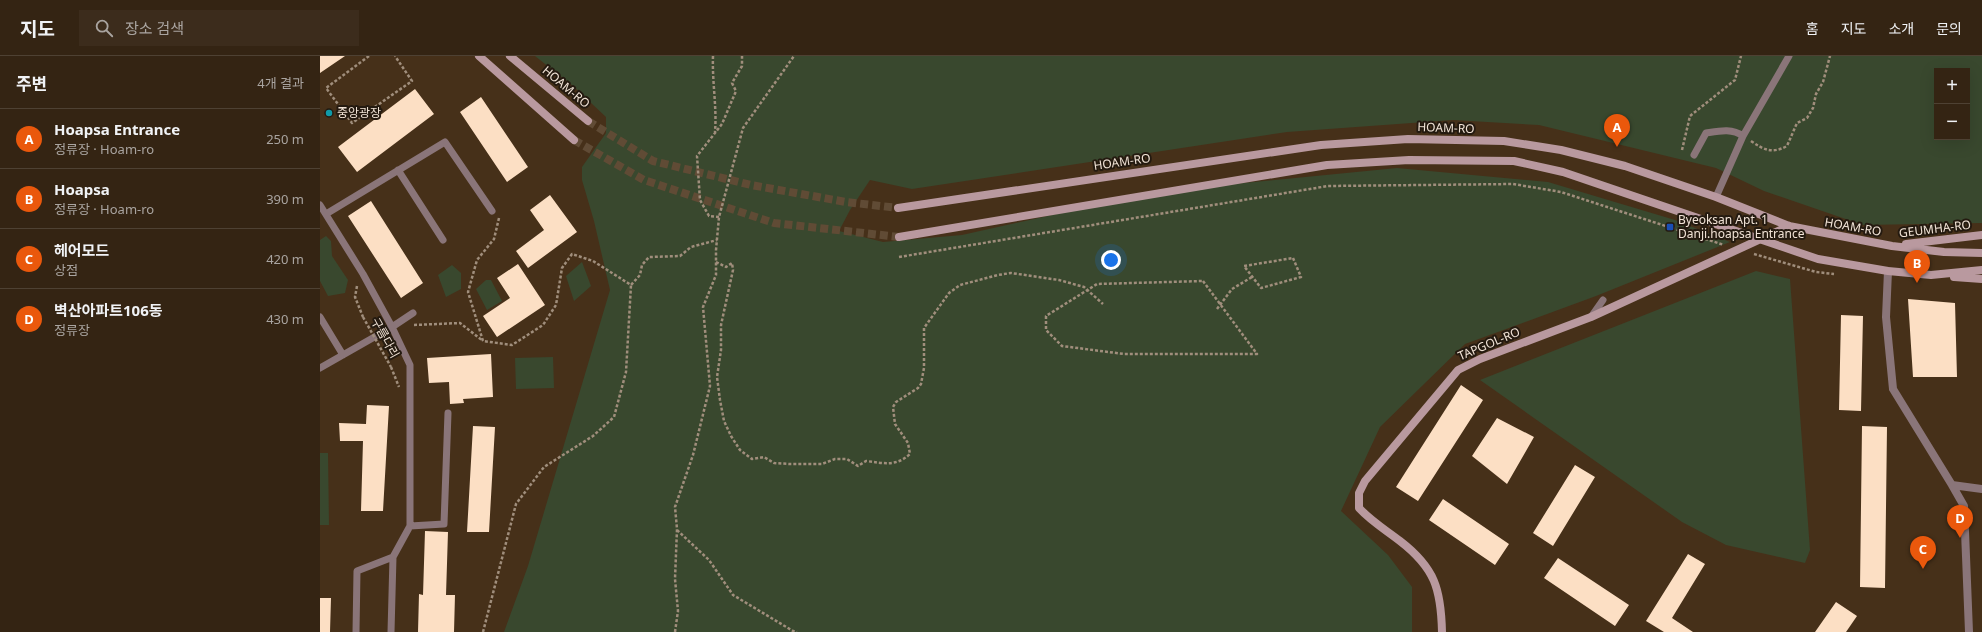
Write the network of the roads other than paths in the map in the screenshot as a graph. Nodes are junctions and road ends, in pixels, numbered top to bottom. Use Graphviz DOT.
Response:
graph roads {
  1 [pos="479,56"];
  2 [pos="510,56"];
  3 [pos="1789,56"];
  4 [pos="588,121"];
  5 [pos="1743,136"];
  6 [pos="574,140"];
  7 [pos="1694,155"];
  8 [pos="398,170"];
  9 [pos="1716,197"];
  10 [pos="320,205"];
  11 [pos="898,208"];
  12 [pos="492,211"];
  13 [pos="326,214"];
  14 [pos="1789,226"];
  15 [pos="1982,235"];
  16 [pos="898,237"];
  17 [pos="443,240"];
  18 [pos="1761,240"];
  19 [pos="1892,246"];
  20 [pos="1982,252"];
  21 [pos="1982,270"];
  22 [pos="1888,271"];
  23 [pos="1931,275"];
  24 [pos="1982,279"];
  25 [pos="1603,300"];
  26 [pos="414,313"];
  27 [pos="320,317"];
  28 [pos="1591,317"];
  29 [pos="392,327"];
  30 [pos="343,355"];
  31 [pos="320,368"];
  32 [pos="448,413"];
  33 [pos="1952,485"];
  34 [pos="1982,488"];
  35 [pos="410,526"];
  36 [pos="393,557"];
  37 [pos="356,632"];
  38 [pos="391,632"];
  39 [pos="1442,632"];
  40 [pos="1969,632"];
  1 -- 6 [label="main road"];
  2 -- 4 [label="main road, HOAM-RO"];
  3 -- 5 [label="lane"];
  5 -- 7 [label="lane"];
  5 -- 9 [label="lane"];
  8 -- 12 [label="lane"];
  8 -- 13 [label="lane"];
  8 -- 17 [label="lane"];
  9 -- 11 [label="main road, HOAM-RO"];
  9 -- 14 [label="main road, HOAM-RO"];
  10 -- 13 [label="lane"];
  13 -- 29 [label="lane"];
  14 -- 18 [label="main road, TAPGOL-RO"];
  14 -- 19 [label="main road, HOAM-RO"];
  15 -- 19 [label="main road, GEUMHA-RO"];
  16 -- 18 [label="main road"];
  18 -- 22 [label="main road"];
  18 -- 28 [label="main road, TAPGOL-RO"];
  19 -- 20 [label="main road, HOAM-RO"];
  21 -- 23 [label="main road"];
  22 -- 23 [label="main road"];
  22 -- 33 [label="street"];
  23 -- 24 [label="main road"];
  25 -- 28 [label="lane"];
  26 -- 29 [label="lane"];
  27 -- 30 [label="lane"];
  28 -- 39 [label="main road, TAPGOL-RO"];
  29 -- 30 [label="lane"];
  29 -- 35 [label="lane"];
  30 -- 31 [label="lane"];
  32 -- 35 [label="lane"];
  33 -- 34 [label="street"];
  33 -- 40 [label="street"];
  35 -- 36 [label="lane"];
  36 -- 37 [label="lane"];
  36 -- 38 [label="lane"];
}
